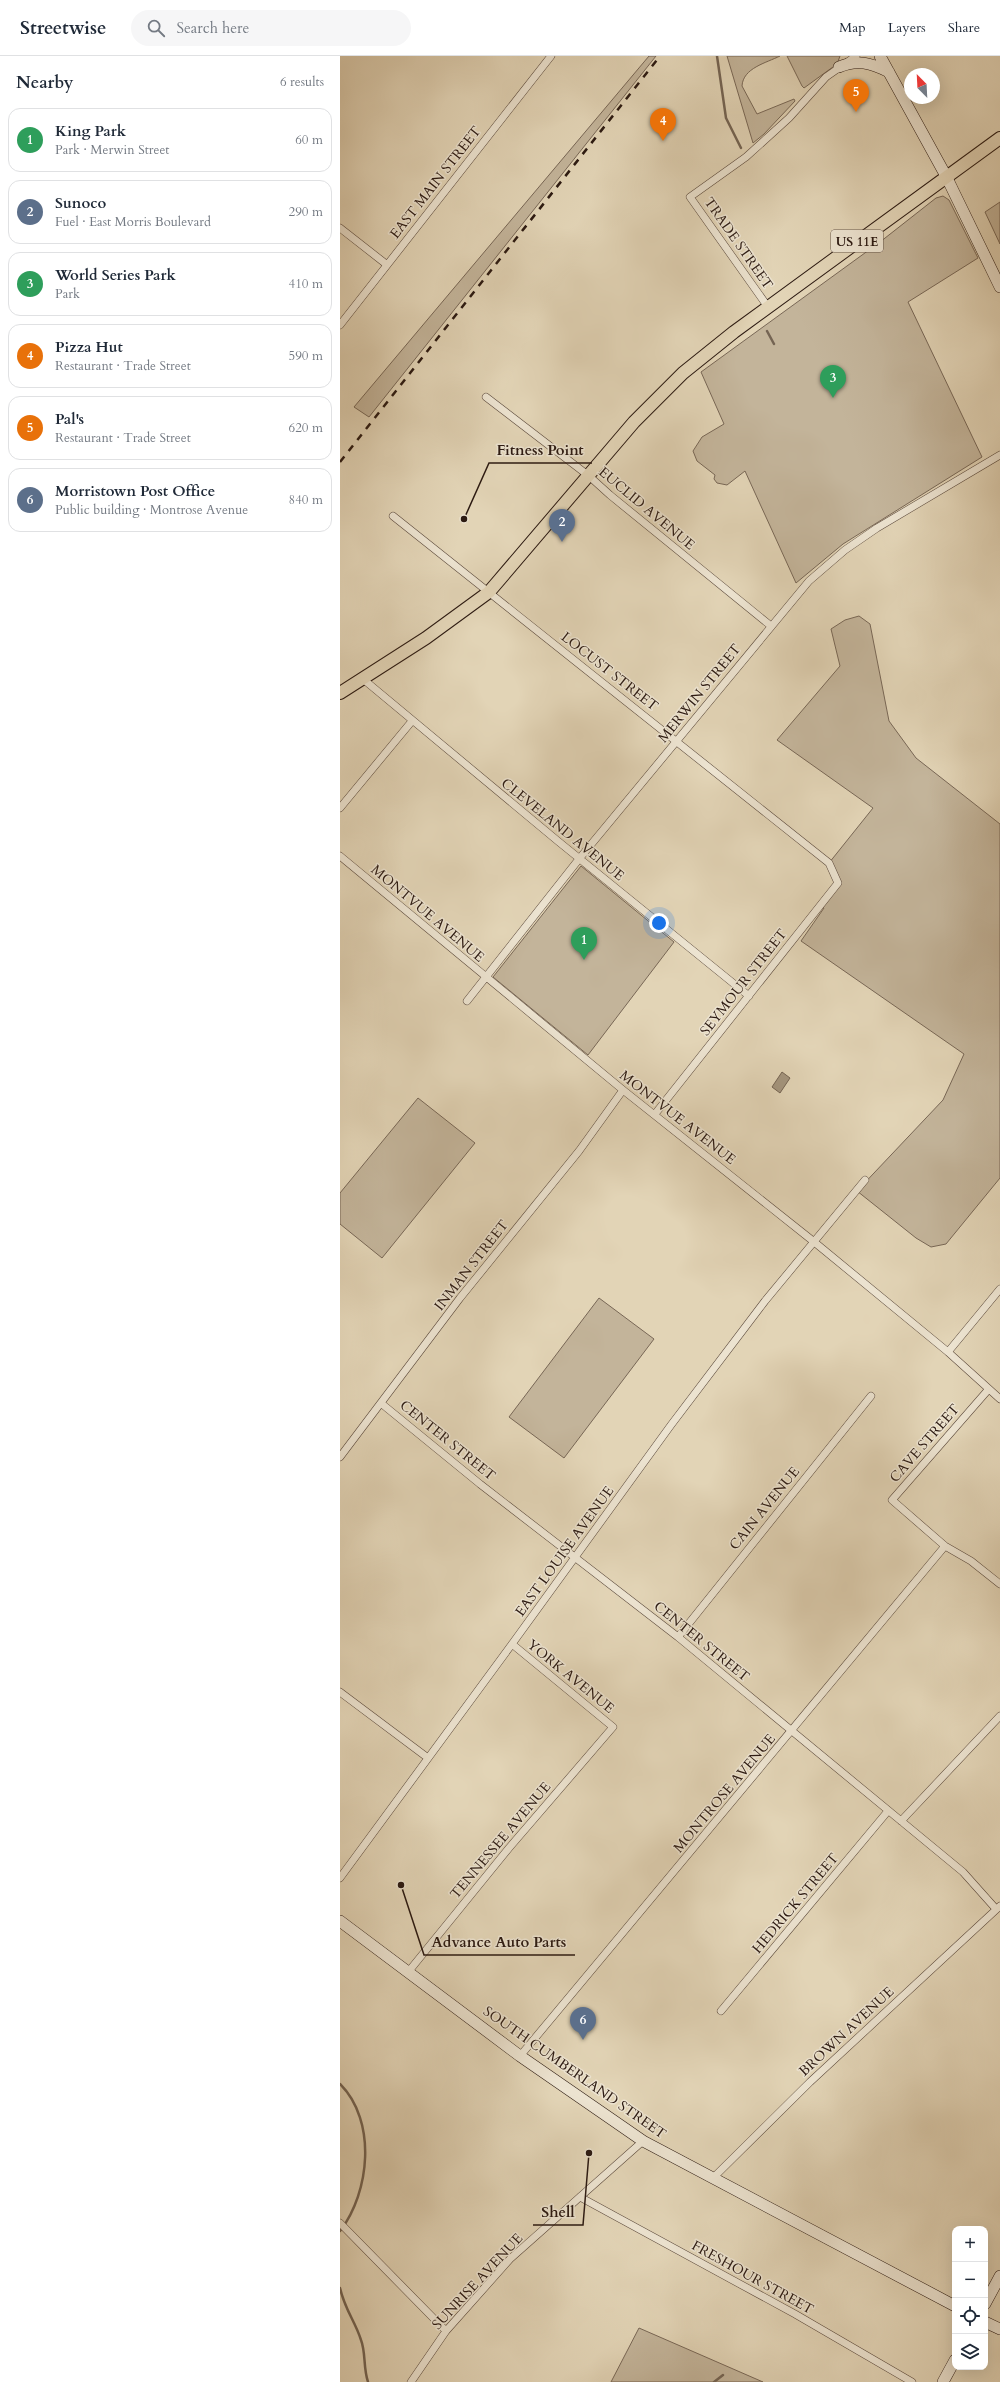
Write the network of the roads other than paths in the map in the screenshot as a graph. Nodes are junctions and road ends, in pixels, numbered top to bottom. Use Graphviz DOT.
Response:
graph roads {
  1 [pos="551,56"];
  2 [pos="843,56"];
  3 [pos="856,56"];
  4 [pos="880,56"];
  5 [pos="839,67"];
  6 [pos="889,72"];
  7 [pos="1000,138"];
  8 [pos="946,176"];
  9 [pos="340,228"];
  10 [pos="386,264"];
  11 [pos="1000,287"];
  12 [pos="768,307"];
  13 [pos="340,325"];
  14 [pos="486,397"];
  15 [pos="1000,454"];
  16 [pos="589,476"];
  17 [pos="392,516"];
  18 [pos="488,592"];
  19 [pos="771,626"];
  20 [pos="364,679"];
  21 [pos="340,693"];
  22 [pos="412,721"];
  23 [pos="678,741"];
  24 [pos="340,808"];
  25 [pos="340,856"];
  26 [pos="579,859"];
  27 [pos="829,863"];
  28 [pos="485,977"];
  29 [pos="749,996"];
  30 [pos="467,1001"];
  31 [pos="624,1090"];
  32 [pos="655,1114"];
  33 [pos="865,1180"];
  34 [pos="813,1241"];
  35 [pos="1000,1289"];
  36 [pos="948,1352"];
  37 [pos="988,1390"];
  38 [pos="871,1396"];
  39 [pos="1000,1399"];
  40 [pos="382,1404"];
  41 [pos="340,1457"];
  42 [pos="945,1546"];
  43 [pos="576,1558"];
  44 [pos="1000,1584"];
  45 [pos="678,1637"];
  46 [pos="512,1644"];
  47 [pos="340,1692"];
  48 [pos="1000,1716"];
  49 [pos="613,1727"];
  50 [pos="792,1732"];
  51 [pos="428,1758"];
  52 [pos="888,1811"];
  53 [pos="901,1822"];
  54 [pos="340,1878"];
  55 [pos="998,1908"];
  56 [pos="340,1921"];
  57 [pos="409,1971"];
  58 [pos="721,2011"];
  59 [pos="520,2056"];
  60 [pos="642,2140"];
  61 [pos="712,2178"];
  62 [pos="580,2197"];
  63 [pos="340,2223"];
  64 [pos="1000,2276"];
  65 [pos="988,2298"];
  66 [pos="952,2304"];
  67 [pos="988,2323"];
  68 [pos="1000,2329"];
  69 [pos="446,2331"];
  70 [pos="952,2366"];
  71 [pos="410,2382"];
  72 [pos="912,2382"];
  73 [pos="943,2382"];
  1 -- 10 [label="street, EAST MAIN STREET"];
  2 -- 5 [label="street"];
  3 -- 5 [label="street, TRADE STREET"];
  4 -- 6 [label="main road"];
  5 -- 6 [label="main road"];
  5 -- 12 [label="street, TRADE STREET"];
  6 -- 8 [label="main road"];
  7 -- 8 [label="main road, US 11E"];
  8 -- 11 [label="main road"];
  8 -- 12 [label="main road, US 11E"];
  9 -- 10 [label="street"];
  10 -- 13 [label="street, EAST MAIN STREET"];
  12 -- 16 [label="main road, US 11E"];
  14 -- 16 [label="street, EUCLID AVENUE"];
  15 -- 19 [label="street, MERWIN STREET"];
  16 -- 18 [label="main road, US 11E"];
  16 -- 19 [label="street, EUCLID AVENUE"];
  17 -- 18 [label="street, LOCUST STREET"];
  18 -- 20 [label="main road, US 11E"];
  18 -- 23 [label="street, LOCUST STREET"];
  19 -- 23 [label="street, MERWIN STREET"];
  20 -- 21 [label="main road, US 11E"];
  20 -- 22 [label="street, CLEVELAND AVENUE"];
  22 -- 24 [label="street"];
  22 -- 26 [label="street, CLEVELAND AVENUE"];
  23 -- 26 [label="street, MERWIN STREET"];
  23 -- 27 [label="street, LOCUST STREET"];
  25 -- 28 [label="street, MONTVUE AVENUE"];
  26 -- 28 [label="street, MERWIN STREET"];
  26 -- 29 [label="street, CLEVELAND AVENUE"];
  27 -- 29 [label="street, SEYMOUR STREET"];
  28 -- 30 [label="street, MERWIN STREET"];
  28 -- 31 [label="street, MONTVUE AVENUE"];
  29 -- 32 [label="street, SEYMOUR STREET"];
  31 -- 32 [label="street, MONTVUE AVENUE"];
  31 -- 40 [label="street, INMAN STREET"];
  32 -- 34 [label="street, MONTVUE AVENUE"];
  33 -- 34 [label="street, EAST LOUISE AVENUE"];
  34 -- 36 [label="street, MONTVUE AVENUE"];
  34 -- 43 [label="street, EAST LOUISE AVENUE"];
  35 -- 36 [label="street"];
  36 -- 37 [label="street, MONTVUE AVENUE"];
  37 -- 39 [label="street, MONTVUE AVENUE"];
  37 -- 42 [label="street, CAVE STREET"];
  38 -- 45 [label="street, CAIN AVENUE"];
  40 -- 41 [label="street, INMAN STREET"];
  40 -- 43 [label="street, CENTER STREET"];
  42 -- 44 [label="street, CAVE STREET"];
  42 -- 50 [label="street, MONTROSE AVENUE"];
  43 -- 45 [label="street, CENTER STREET"];
  43 -- 46 [label="street, EAST LOUISE AVENUE"];
  45 -- 50 [label="street, CENTER STREET"];
  46 -- 49 [label="street, YORK AVENUE"];
  46 -- 51 [label="street, EAST LOUISE AVENUE"];
  47 -- 51 [label="street"];
  48 -- 53 [label="street"];
  49 -- 57 [label="street, TENNESSEE AVENUE"];
  50 -- 52 [label="street, CENTER STREET"];
  50 -- 59 [label="street, MONTROSE AVENUE"];
  51 -- 54 [label="street, EAST LOUISE AVENUE"];
  52 -- 53 [label="street, CENTER STREET"];
  52 -- 58 [label="street, HEDRICK STREET"];
  53 -- 55 [label="street, CENTER STREET"];
  55 -- 61 [label="street, BROWN AVENUE"];
  56 -- 57 [label="main road, SOUTH CUMBERLAND STREET"];
  57 -- 59 [label="main road, SOUTH CUMBERLAND STREET"];
  59 -- 60 [label="main road, SOUTH CUMBERLAND STREET"];
  60 -- 61 [label="main road, SOUTH CUMBERLAND STREET"];
  60 -- 62 [label="street, SUNRISE AVENUE"];
  61 -- 66 [label="main road, SOUTH CUMBERLAND STREET"];
  62 -- 69 [label="street, SUNRISE AVENUE"];
  62 -- 72 [label="street, FRESHOUR STREET"];
  63 -- 69 [label="street"];
  64 -- 65 [label="main road"];
  67 -- 68 [label="main road"];
  69 -- 71 [label="street, SUNRISE AVENUE"];
  70 -- 73 [label="main road"];
}
